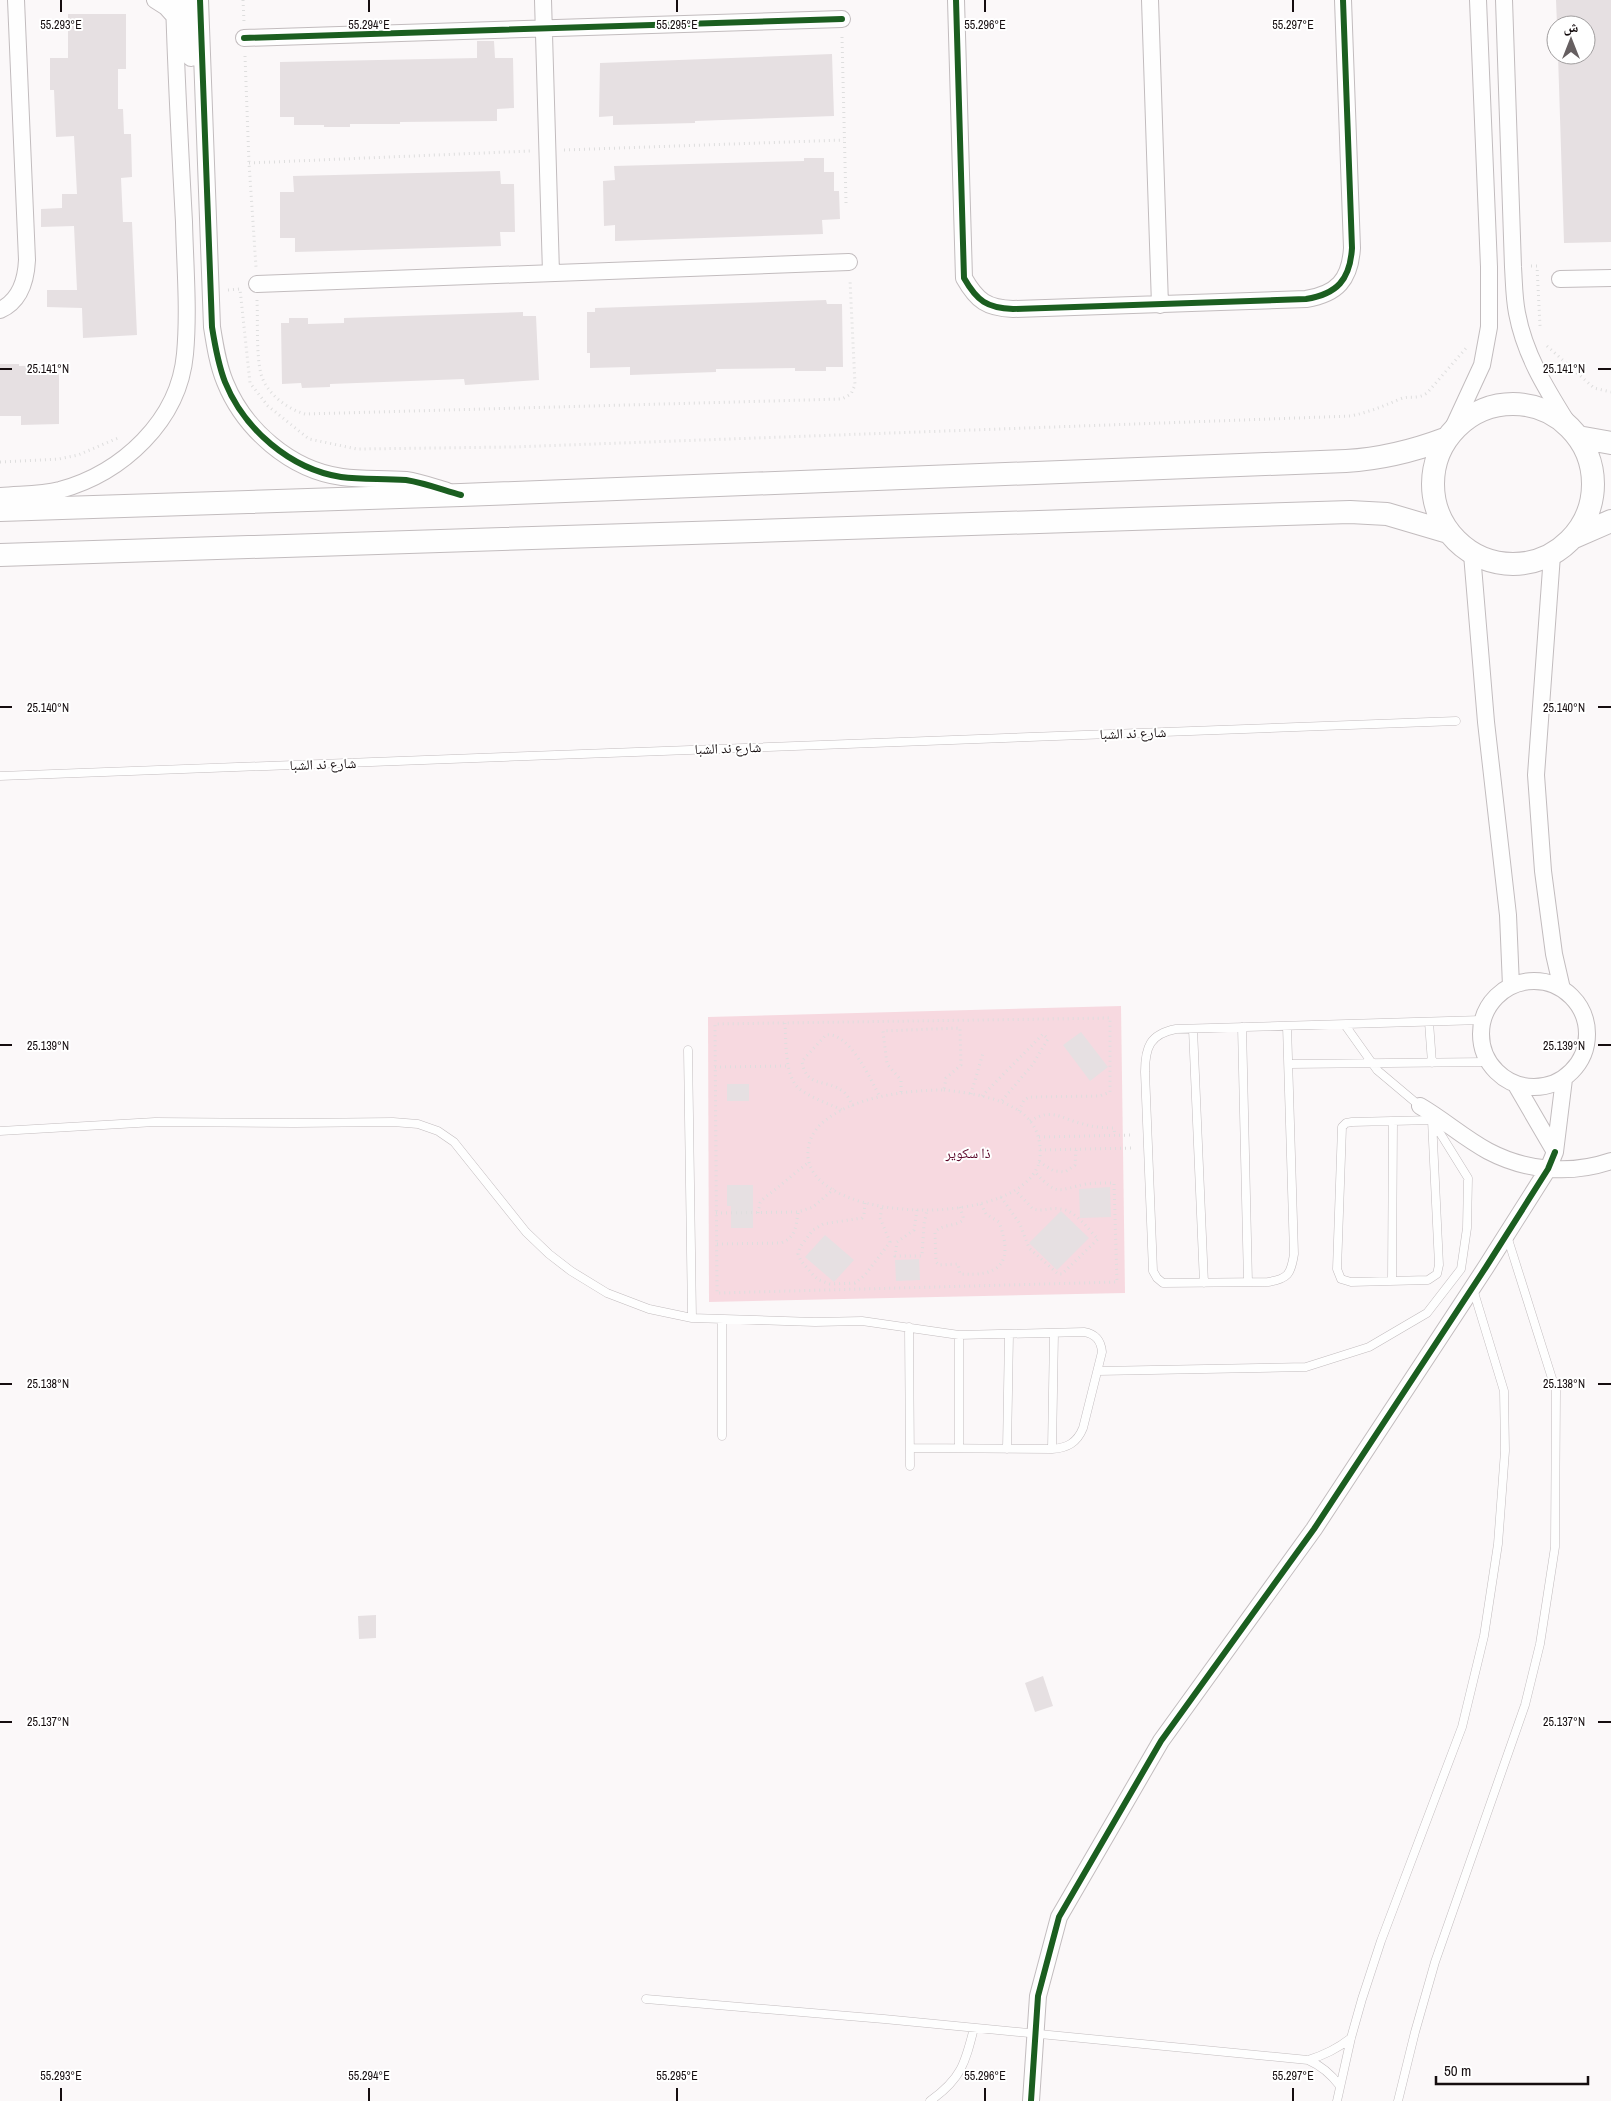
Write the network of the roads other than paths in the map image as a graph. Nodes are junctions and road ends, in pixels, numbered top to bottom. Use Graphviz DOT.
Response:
graph roads {
  1 [pos="16,0"];
  2 [pos="155,0"];
  3 [pos="174,0"];
  4 [pos="188,0"];
  5 [pos="200,0"];
  6 [pos="543,0"];
  7 [pos="956,0"];
  8 [pos="1150,0"];
  9 [pos="1343,0"];
  10 [pos="1478,0"];
  11 [pos="1504,0"];
  12 [pos="174,17"];
  13 [pos="842,18"];
  14 [pos="544,28"];
  15 [pos="244,38"];
  16 [pos="203,96"];
  17 [pos="849,262"];
  18 [pos="552,273"];
  19 [pos="1611,278"];
  20 [pos="1560,279"];
  21 [pos="257,284"];
  22 [pos="1160,305"];
  23 [pos="0,310"];
  24 [pos="1574,432"];
  25 [pos="1448,436"];
  26 [pos="1611,443"];
  27 [pos="461,495"];
  28 [pos="0,496"];
  29 [pos="0,510"];
  30 [pos="1611,521"];
  31 [pos="1448,532"];
  32 [pos="1572,538"];
  33 [pos="1472,554"];
  34 [pos="0,555"];
  35 [pos="1552,555"];
  36 [pos="1456,721"];
  37 [pos="0,776"];
  38 [pos="1511,986"];
  39 [pos="1562,989"];
  40 [pos="1482,1020"];
  41 [pos="1429,1022"];
  42 [pos="1345,1024"];
  43 [pos="1287,1026"];
  44 [pos="1242,1027"];
  45 [pos="1193,1029"];
  46 [pos="688,1050"];
  47 [pos="1488,1062"];
  48 [pos="1432,1063"];
  49 [pos="1289,1064"];
  50 [pos="1372,1064"];
  51 [pos="1564,1079"];
  52 [pos="1516,1085"];
  53 [pos="1420,1106"];
  54 [pos="1432,1120"];
  55 [pos="1393,1121"];
  56 [pos="0,1131"];
  57 [pos="1555,1152"];
  58 [pos="1611,1161"];
  59 [pos="1548,1169"];
  60 [pos="1507,1234"];
  61 [pos="1392,1281"];
  62 [pos="1248,1282"];
  63 [pos="1204,1283"];
  64 [pos="1472,1287"];
  65 [pos="692,1318"];
  66 [pos="722,1319"];
  67 [pos="909,1327"];
  68 [pos="1054,1333"];
  69 [pos="1009,1334"];
  70 [pos="959,1335"];
  71 [pos="1098,1371"];
  72 [pos="722,1436"];
  73 [pos="910,1448"];
  74 [pos="959,1448"];
  75 [pos="1007,1449"];
  76 [pos="1052,1449"];
  77 [pos="910,1466"];
  78 [pos="646,1999"];
  79 [pos="974,2028"];
  80 [pos="1036,2034"];
  81 [pos="1351,2038"];
  82 [pos="1308,2060"];
  83 [pos="1340,2086"];
  84 [pos="930,2101"];
  85 [pos="1031,2101"];
  86 [pos="1337,2101"];
  87 [pos="1398,2101"];
  1 -- 23 [label="street"];
  2 -- 12 [label="street"];
  3 -- 12 [label="street"];
  4 -- 16 [label="street"];
  5 -- 16 [label="street"];
  6 -- 14 [label="street"];
  7 -- 22 [label="street"];
  8 -- 22 [label="street"];
  9 -- 22 [label="street"];
  10 -- 25 [label="street"];
  11 -- 24 [label="street"];
  12 -- 28 [label="street"];
  13 -- 14 [label="street"];
  14 -- 15 [label="street"];
  14 -- 18 [label="street"];
  16 -- 27 [label="street"];
  17 -- 18 [label="street"];
  18 -- 21 [label="street"];
  19 -- 20 [label="street"];
  24 -- 25 [label="main road"];
  24 -- 26 [label="main road"];
  24 -- 32 [label="main road"];
  25 -- 27 [label="main road"];
  25 -- 31 [label="main road"];
  27 -- 29 [label="main road"];
  30 -- 32 [label="main road"];
  31 -- 33 [label="main road"];
  31 -- 34 [label="main road"];
  32 -- 35 [label="main road"];
  33 -- 35 [label="main road"];
  33 -- 38 [label="street"];
  35 -- 39 [label="street"];
  36 -- 37 [label="lane, شارع ند الشبا"];
  38 -- 39 [label="street"];
  38 -- 40 [label="street"];
  39 -- 51 [label="street"];
  40 -- 41 [label="lane"];
  40 -- 47 [label="street"];
  41 -- 42 [label="lane"];
  41 -- 48 [label="lane"];
  42 -- 43 [label="lane"];
  42 -- 50 [label="lane"];
  43 -- 44 [label="lane"];
  43 -- 49 [label="lane"];
  44 -- 45 [label="lane"];
  44 -- 62 [label="lane"];
  45 -- 63 [label="lane"];
  45 -- 63 [label="lane"];
  46 -- 65 [label="lane"];
  47 -- 48 [label="lane"];
  47 -- 52 [label="street"];
  48 -- 50 [label="lane"];
  49 -- 50 [label="lane"];
  49 -- 62 [label="lane"];
  50 -- 53 [label="lane"];
  51 -- 52 [label="street"];
  51 -- 57 [label="street"];
  52 -- 57 [label="street"];
  53 -- 54 [label="lane"];
  53 -- 59 [label="street"];
  54 -- 55 [label="lane"];
  54 -- 61 [label="lane"];
  54 -- 71 [label="lane"];
  55 -- 61 [label="lane"];
  55 -- 61 [label="lane"];
  56 -- 65 [label="lane"];
  57 -- 59 [label="street"];
  58 -- 59 [label="street"];
  59 -- 60 [label="street"];
  60 -- 64 [label="street"];
  60 -- 87 [label="lane"];
  62 -- 63 [label="lane"];
  64 -- 80 [label="street"];
  64 -- 81 [label="lane"];
  65 -- 66 [label="lane"];
  66 -- 67 [label="lane"];
  66 -- 72 [label="lane"];
  67 -- 70 [label="lane"];
  67 -- 73 [label="lane"];
  68 -- 69 [label="lane"];
  68 -- 71 [label="lane"];
  68 -- 76 [label="lane"];
  69 -- 70 [label="lane"];
  69 -- 75 [label="lane"];
  70 -- 74 [label="lane"];
  71 -- 76 [label="lane"];
  73 -- 74 [label="lane"];
  73 -- 77 [label="lane"];
  74 -- 75 [label="lane"];
  75 -- 76 [label="lane"];
  78 -- 79 [label="lane"];
  79 -- 80 [label="lane"];
  79 -- 84 [label="lane"];
  80 -- 82 [label="lane"];
  80 -- 85 [label="street"];
  81 -- 82 [label="lane"];
  81 -- 83 [label="lane"];
  82 -- 83 [label="lane"];
  83 -- 86 [label="lane"];
}
